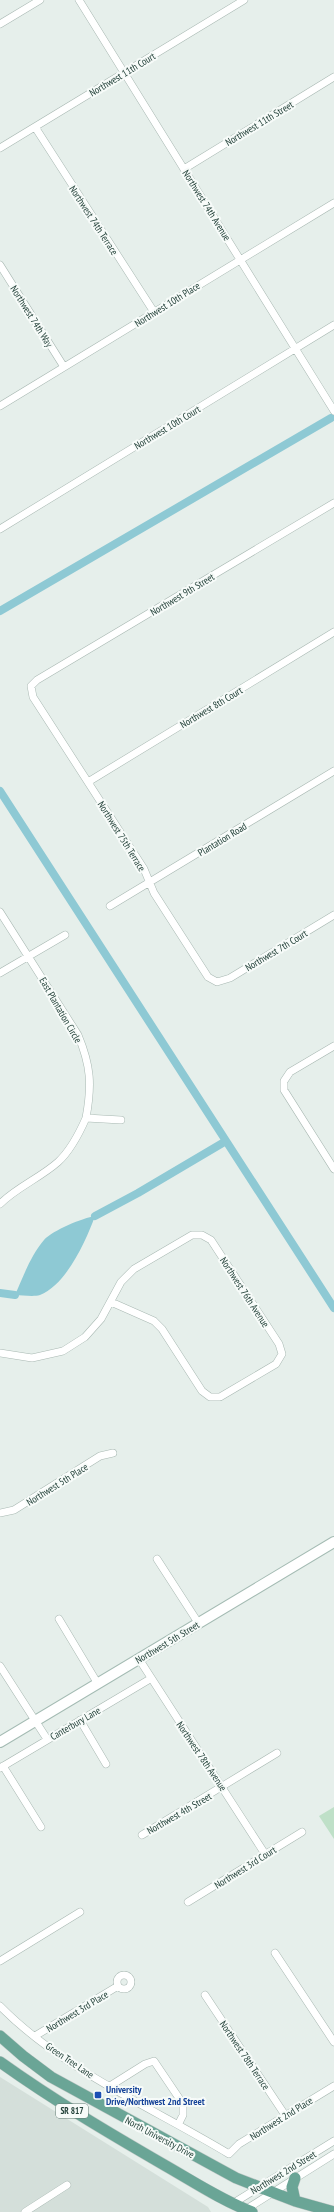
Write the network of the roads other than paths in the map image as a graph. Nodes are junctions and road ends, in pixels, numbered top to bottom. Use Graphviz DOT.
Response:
graph roads {
  1 [pos="40,0"];
  2 [pos="79,0"];
  3 [pos="244,0"];
  4 [pos="0,24"];
  5 [pos="124,72"];
  6 [pos="334,77"];
  7 [pos="35,127"];
  8 [pos="0,148"];
  9 [pos="184,169"];
  10 [pos="334,203"];
  11 [pos="241,258"];
  12 [pos="0,265"];
  13 [pos="154,312"];
  14 [pos="334,325"];
  15 [pos="295,349"];
  16 [pos="64,367"];
  17 [pos="0,406"];
  18 [pos="334,411"];
  19 [pos="334,503"];
  20 [pos="0,529"];
  21 [pos="334,632"];
  22 [pos="31,686"];
  23 [pos="334,771"];
  24 [pos="88,782"];
  25 [pos="150,882"];
  26 [pos="110,906"];
  27 [pos="0,912"];
  28 [pos="334,915"];
  29 [pos="65,935"];
  30 [pos="29,956"];
  31 [pos="0,973"];
  32 [pos="217,982"];
  33 [pos="334,1046"];
  34 [pos="86,1118"];
  35 [pos="122,1120"];
  36 [pos="334,1168"];
  37 [pos="0,1204"];
  38 [pos="111,1302"];
  39 [pos="0,1353"];
  40 [pos="113,1453"];
  41 [pos="0,1513"];
  42 [pos="334,1542"];
  43 [pos="157,1559"];
  44 [pos="59,1618"];
  45 [pos="199,1624"];
  46 [pos="139,1659"];
  47 [pos="0,1666"];
  48 [pos="150,1679"];
  49 [pos="98,1684"];
  50 [pos="80,1720"];
  51 [pos="35,1722"];
  52 [pos="47,1739"];
  53 [pos="0,1742"];
  54 [pos="277,1754"];
  55 [pos="106,1764"];
  56 [pos="2,1767"];
  57 [pos="223,1787"];
  58 [pos="41,1827"];
  59 [pos="302,1832"];
  60 [pos="142,1835"];
  61 [pos="265,1854"];
  62 [pos="188,1902"];
  63 [pos="80,1912"];
  64 [pos="275,1953"];
  65 [pos="0,1961"];
  66 [pos="118,1986"];
  67 [pos="205,1995"];
  68 [pos="0,2006"];
  69 [pos="0,2036"];
  70 [pos="35,2036"];
  71 [pos="334,2042"];
  72 [pos="0,2062"];
  73 [pos="110,2086"];
  74 [pos="334,2086"];
  75 [pos="285,2115"];
  76 [pos="179,2123"];
  77 [pos="334,2141"];
  78 [pos="229,2154"];
  79 [pos="334,2154"];
  80 [pos="295,2178"];
  81 [pos="67,2185"];
  82 [pos="260,2187"];
  83 [pos="273,2192"];
  84 [pos="295,2201"];
  85 [pos="232,2204"];
  86 [pos="248,2211"];
  87 [pos="25,2212"];
  88 [pos="334,2212"];
  1 -- 4 [label="street"];
  2 -- 5 [label="street, Northwest 74th Avenue"];
  3 -- 5 [label="street, Northwest 11th Court"];
  5 -- 7 [label="street, Northwest 11th Court"];
  5 -- 9 [label="street, Northwest 74th Avenue"];
  6 -- 9 [label="street, Northwest 11th Street"];
  7 -- 8 [label="street, Northwest 11th Court"];
  7 -- 13 [label="street, Northwest 74th Terrace"];
  9 -- 11 [label="street, Northwest 74th Avenue"];
  10 -- 11 [label="street, Northwest 10th Place"];
  11 -- 13 [label="street, Northwest 10th Place"];
  11 -- 15 [label="street, Northwest 74th Avenue"];
  12 -- 16 [label="street, Northwest 74th Way"];
  13 -- 16 [label="street, Northwest 10th Place"];
  14 -- 15 [label="street, Northwest 10th Court"];
  15 -- 18 [label="street, Northwest 74th Avenue"];
  15 -- 20 [label="street, Northwest 10th Court"];
  16 -- 17 [label="street, Northwest 10th Place"];
  19 -- 22 [label="street, Northwest 9th Street"];
  21 -- 24 [label="street, Northwest 8th Court"];
  22 -- 24 [label="street, Northwest 75th Terrace"];
  23 -- 25 [label="street, Plantation Road"];
  24 -- 25 [label="street, Northwest 75th Terrace"];
  25 -- 26 [label="street, Plantation Road"];
  25 -- 32 [label="street, Northwest 75th Terrace"];
  27 -- 30 [label="street, East Plantation Circle"];
  28 -- 32 [label="street, Northwest 7th Court"];
  29 -- 30 [label="street"];
  30 -- 31 [label="street"];
  30 -- 34 [label="street, East Plantation Circle"];
  33 -- 36 [label="street"];
  34 -- 35 [label="street"];
  34 -- 37 [label="street, East Plantation Circle"];
  38 -- 38 [label="street, Northwest 76th Avenue"];
  38 -- 39 [label="street"];
  40 -- 41 [label="street, Northwest 5th Place"];
  42 -- 45 [label="street, Northwest 5th Street"];
  43 -- 45 [label="street"];
  44 -- 49 [label="street"];
  45 -- 46 [label="street, Northwest 5th Street"];
  46 -- 48 [label="street, Northwest 78th Avenue"];
  46 -- 49 [label="street, Northwest 5th Street"];
  47 -- 51 [label="street"];
  48 -- 50 [label="street, Canterbury Lane"];
  48 -- 57 [label="street, Northwest 78th Avenue"];
  49 -- 51 [label="street, Northwest 5th Street"];
  50 -- 52 [label="street, Canterbury Lane"];
  50 -- 55 [label="street"];
  51 -- 52 [label="street"];
  51 -- 53 [label="street, Northwest 5th Street"];
  52 -- 56 [label="street, Canterbury Lane"];
  54 -- 57 [label="street, Northwest 4th Street"];
  56 -- 58 [label="street"];
  57 -- 60 [label="street, Northwest 4th Street"];
  57 -- 61 [label="street, Northwest 78th Avenue"];
  59 -- 61 [label="street, Northwest 3rd Court"];
  61 -- 62 [label="street, Northwest 3rd Court"];
  63 -- 65 [label="street"];
  64 -- 71 [label="street"];
  66 -- 70 [label="street, Northwest 3rd Place"];
  67 -- 75 [label="street, Northwest 78th Terrace"];
  68 -- 70 [label="street, Green Tree Lane"];
  69 -- 82 [label="main road, North University Drive / SR 817"];
  70 -- 73 [label="street, Green Tree Lane"];
  72 -- 85 [label="main road, SR 817"];
  73 -- 76 [label="street, Green Tree Lane"];
  73 -- 76 [label="street"];
  74 -- 75 [label="street, Northwest 2nd Place"];
  75 -- 78 [label="street, Northwest 2nd Place"];
  76 -- 78 [label="street, Green Tree Lane"];
  77 -- 82 [label="street, Northwest 2nd Street"];
  79 -- 80 [label="street, Northwest 2nd Street"];
  80 -- 83 [label="street, Northwest 2nd Street"];
  80 -- 84 [label="main road"];
  81 -- 87 [label="street"];
  82 -- 83 [label="main road, North University Drive / SR 817"];
  82 -- 85 [label="street, Northwest 2nd Street"];
  83 -- 84 [label="main road, North University Drive / SR 817"];
  83 -- 86 [label="street, Northwest 2nd Street"];
  84 -- 88 [label="main road, North University Drive / SR 817"];
  85 -- 86 [label="main road, SR 817"];
}
